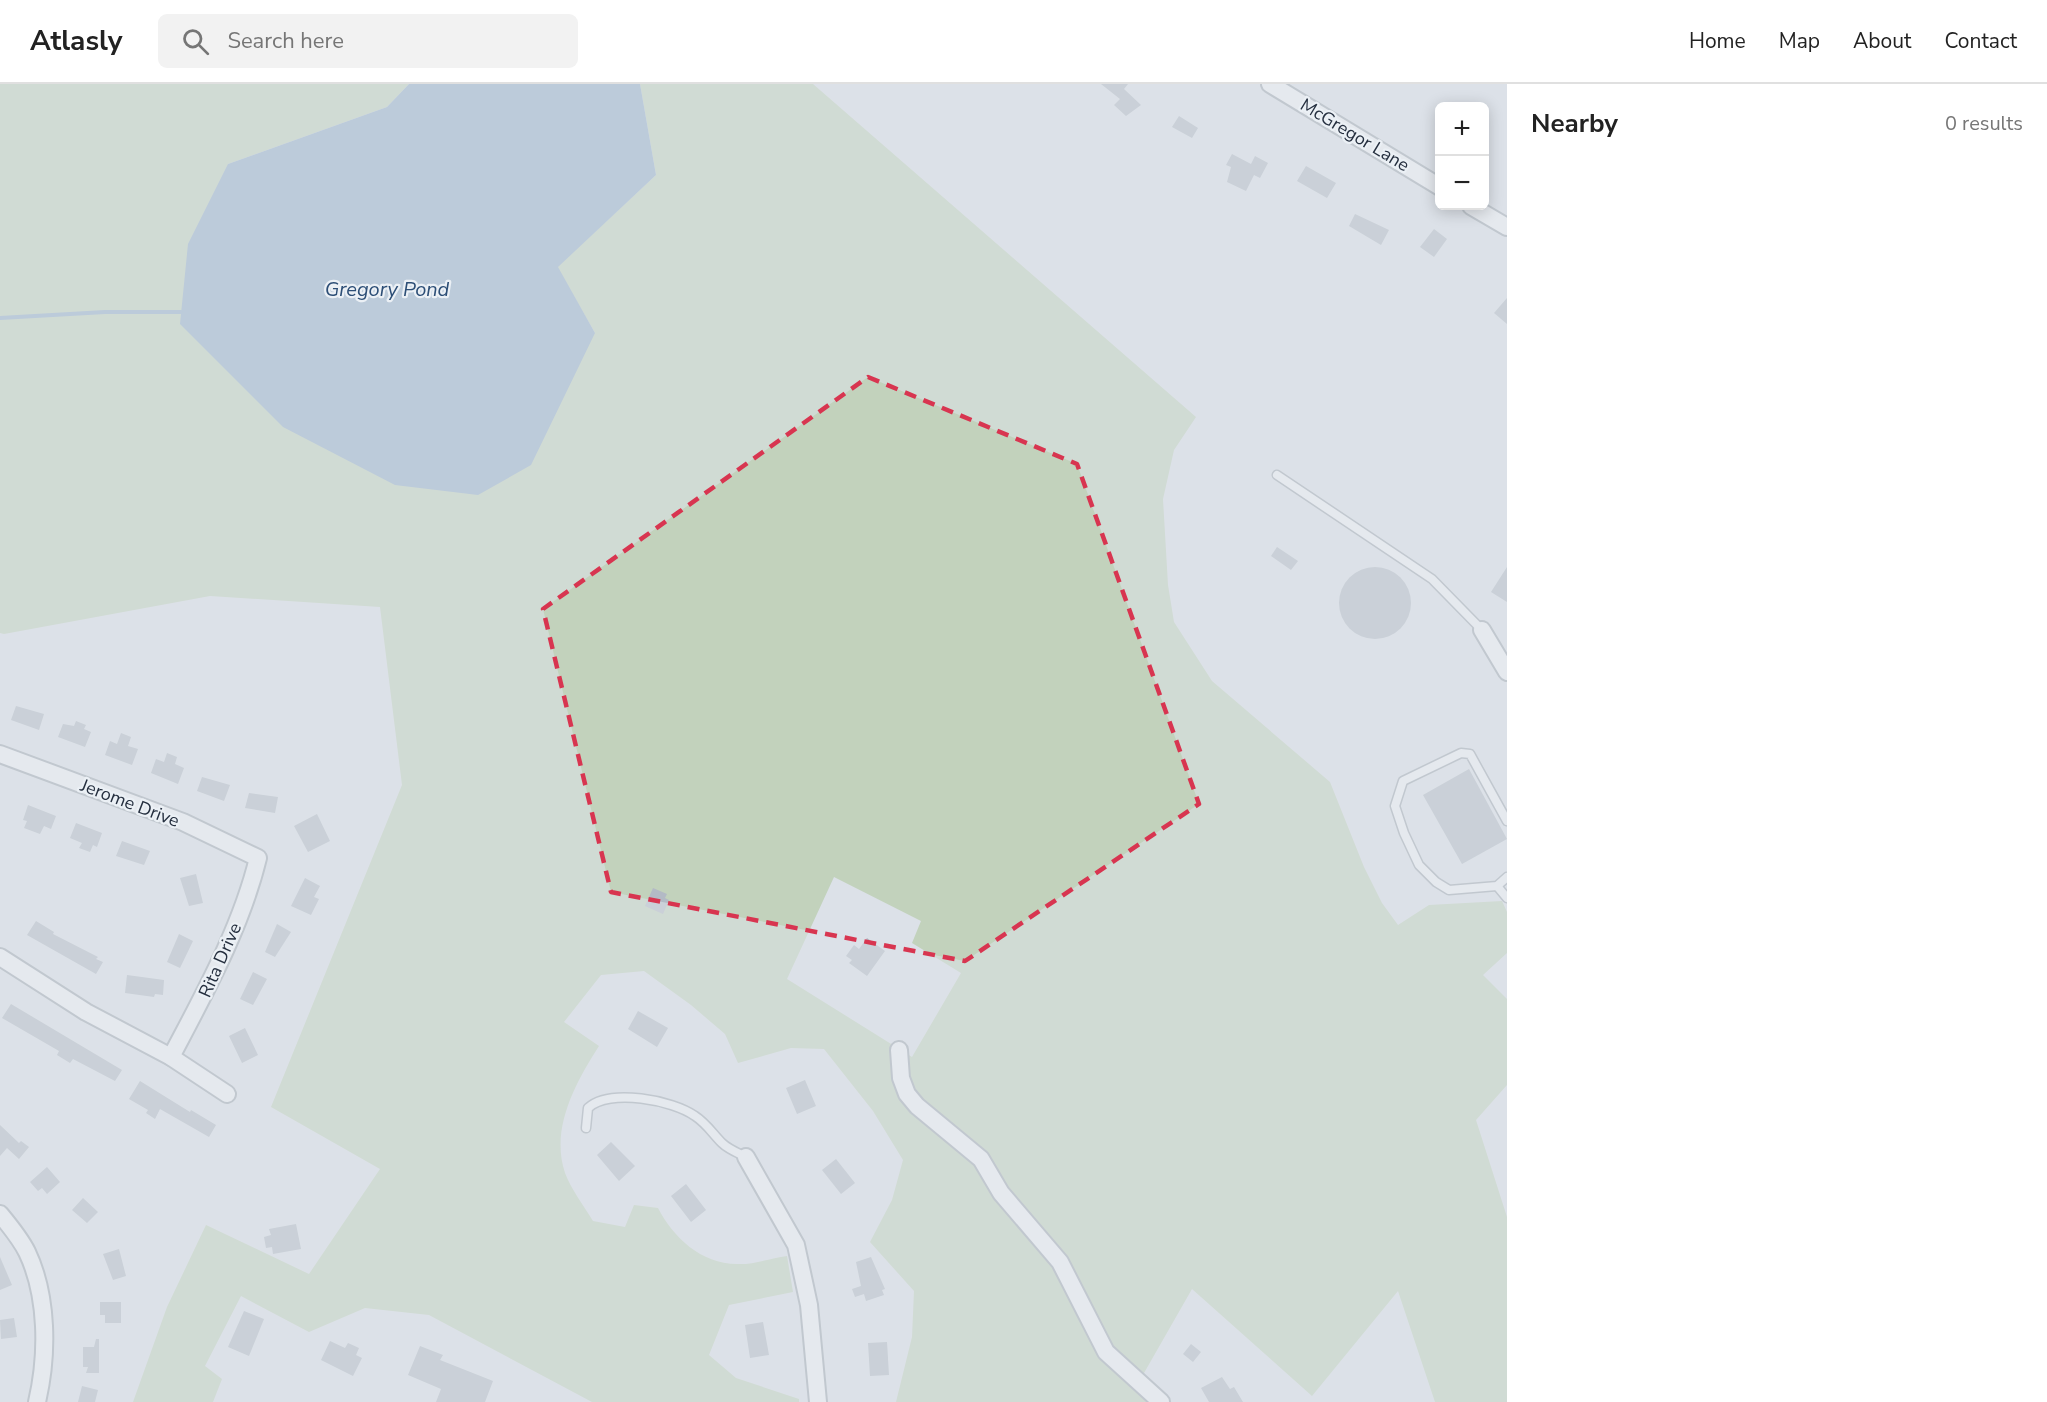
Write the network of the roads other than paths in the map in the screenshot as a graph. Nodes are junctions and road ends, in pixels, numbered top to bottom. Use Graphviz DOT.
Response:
graph roads {
  1 [pos="1270,84"];
  2 [pos="1435,184"];
  3 [pos="1478,210"];
  4 [pos="1507,227"];
  5 [pos="1277,475"];
  6 [pos="1482,630"];
  7 [pos="1507,672"];
  8 [pos="0,754"];
  9 [pos="1507,821"];
  10 [pos="258,858"];
  11 [pos="1507,877"];
  12 [pos="1497,886"];
  13 [pos="1507,898"];
  14 [pos="0,957"];
  15 [pos="899,1050"];
  16 [pos="171,1057"];
  17 [pos="227,1094"];
  18 [pos="586,1128"];
  19 [pos="746,1157"];
  20 [pos="0,1214"];
  21 [pos="37,1402"];
  22 [pos="818,1402"];
  23 [pos="1161,1402"];
  1 -- 2 [label="street, McGregor Lane"];
  3 -- 4 [label="street"];
  5 -- 6 [label="lane"];
  6 -- 7 [label="street"];
  8 -- 10 [label="street, Jerome Drive"];
  9 -- 12 [label="lane"];
  10 -- 16 [label="street, Rita Drive"];
  11 -- 12 [label="lane"];
  12 -- 13 [label="lane"];
  14 -- 16 [label="street"];
  15 -- 23 [label="street"];
  16 -- 17 [label="street"];
  18 -- 19 [label="lane"];
  19 -- 22 [label="street"];
  20 -- 21 [label="street"];
}
